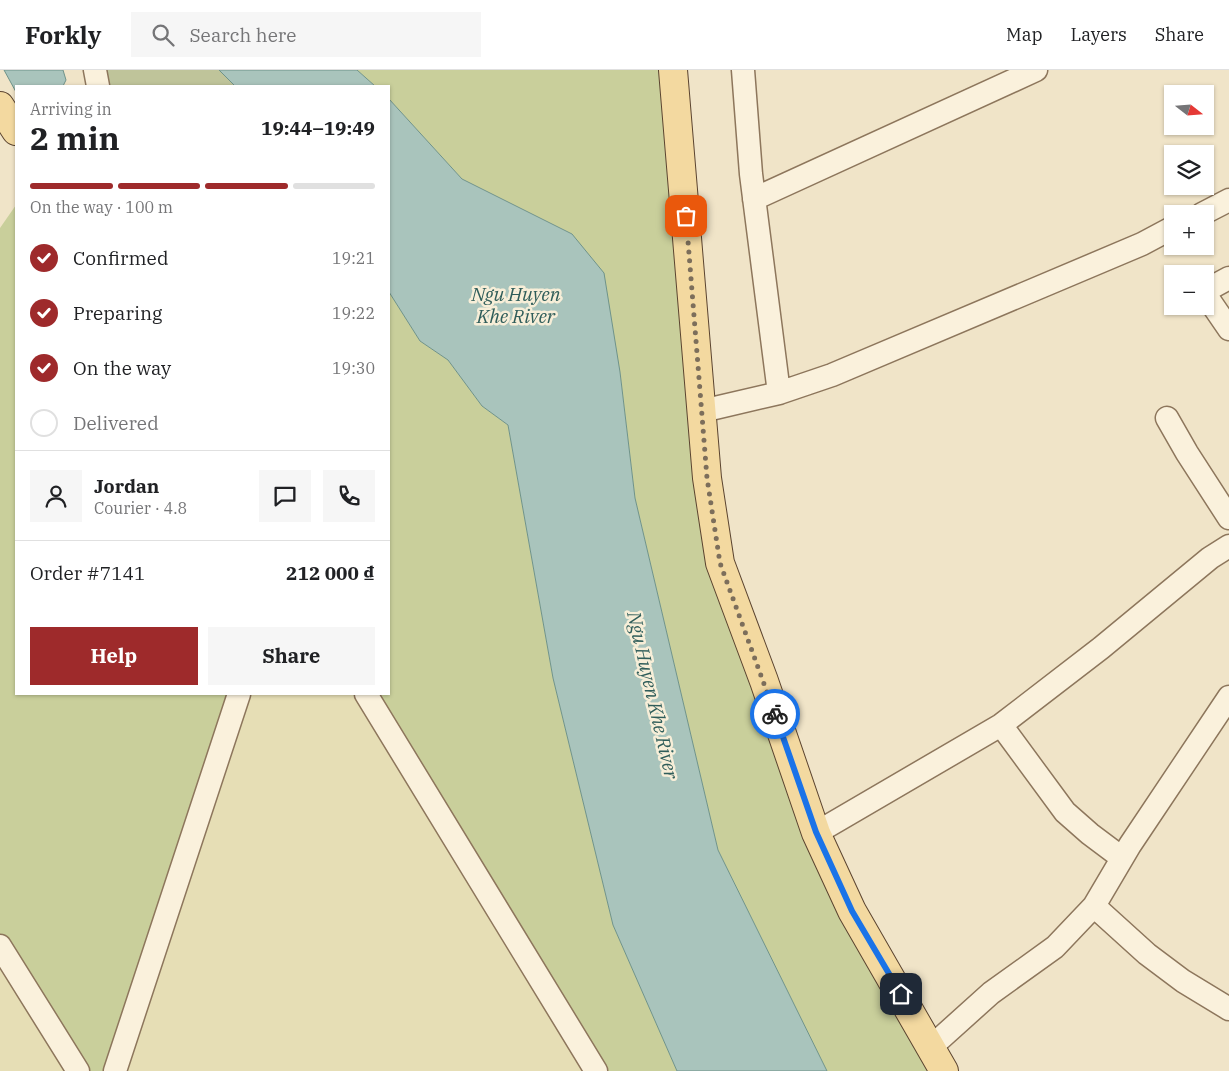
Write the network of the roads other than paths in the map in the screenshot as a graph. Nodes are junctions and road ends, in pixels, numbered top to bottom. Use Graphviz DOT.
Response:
graph roads {
  1 [pos="95,70"];
  2 [pos="673,70"];
  3 [pos="743,70"];
  4 [pos="1036,70"];
  5 [pos="98,85"];
  6 [pos="0,106"];
  7 [pos="15,129"];
  8 [pos="754,199"];
  9 [pos="1229,200"];
  10 [pos="1214,208"];
  11 [pos="1164,232"];
  12 [pos="1229,278"];
  13 [pos="1214,287"];
  14 [pos="1214,306"];
  15 [pos="1229,328"];
  16 [pos="779,393"];
  17 [pos="702,411"];
  18 [pos="1167,418"];
  19 [pos="1229,518"];
  20 [pos="1229,546"];
  21 [pos="239,695"];
  22 [pos="367,695"];
  23 [pos="1229,697"];
  24 [pos="1001,725"];
  25 [pos="816,832"];
  26 [pos="1122,858"];
  27 [pos="1094,906"];
  28 [pos="0,946"];
  29 [pos="1229,1009"];
  30 [pos="931,1047"];
  31 [pos="78,1071"];
  32 [pos="115,1071"];
  33 [pos="596,1071"];
  34 [pos="944,1071"];
  1 -- 5 [label="street"];
  2 -- 17 [label="main road"];
  3 -- 8 [label="street"];
  4 -- 8 [label="street"];
  6 -- 7 [label="main road"];
  8 -- 16 [label="street"];
  9 -- 10 [label="street"];
  11 -- 16 [label="street"];
  12 -- 13 [label="street"];
  14 -- 15 [label="street"];
  16 -- 17 [label="street"];
  17 -- 25 [label="main road"];
  18 -- 19 [label="street"];
  20 -- 24 [label="street"];
  21 -- 32 [label="street"];
  22 -- 33 [label="street"];
  23 -- 26 [label="street"];
  24 -- 25 [label="street"];
  24 -- 26 [label="street"];
  25 -- 30 [label="main road"];
  26 -- 27 [label="street"];
  27 -- 29 [label="street"];
  27 -- 30 [label="street"];
  28 -- 31 [label="street"];
  30 -- 34 [label="main road"];
}
